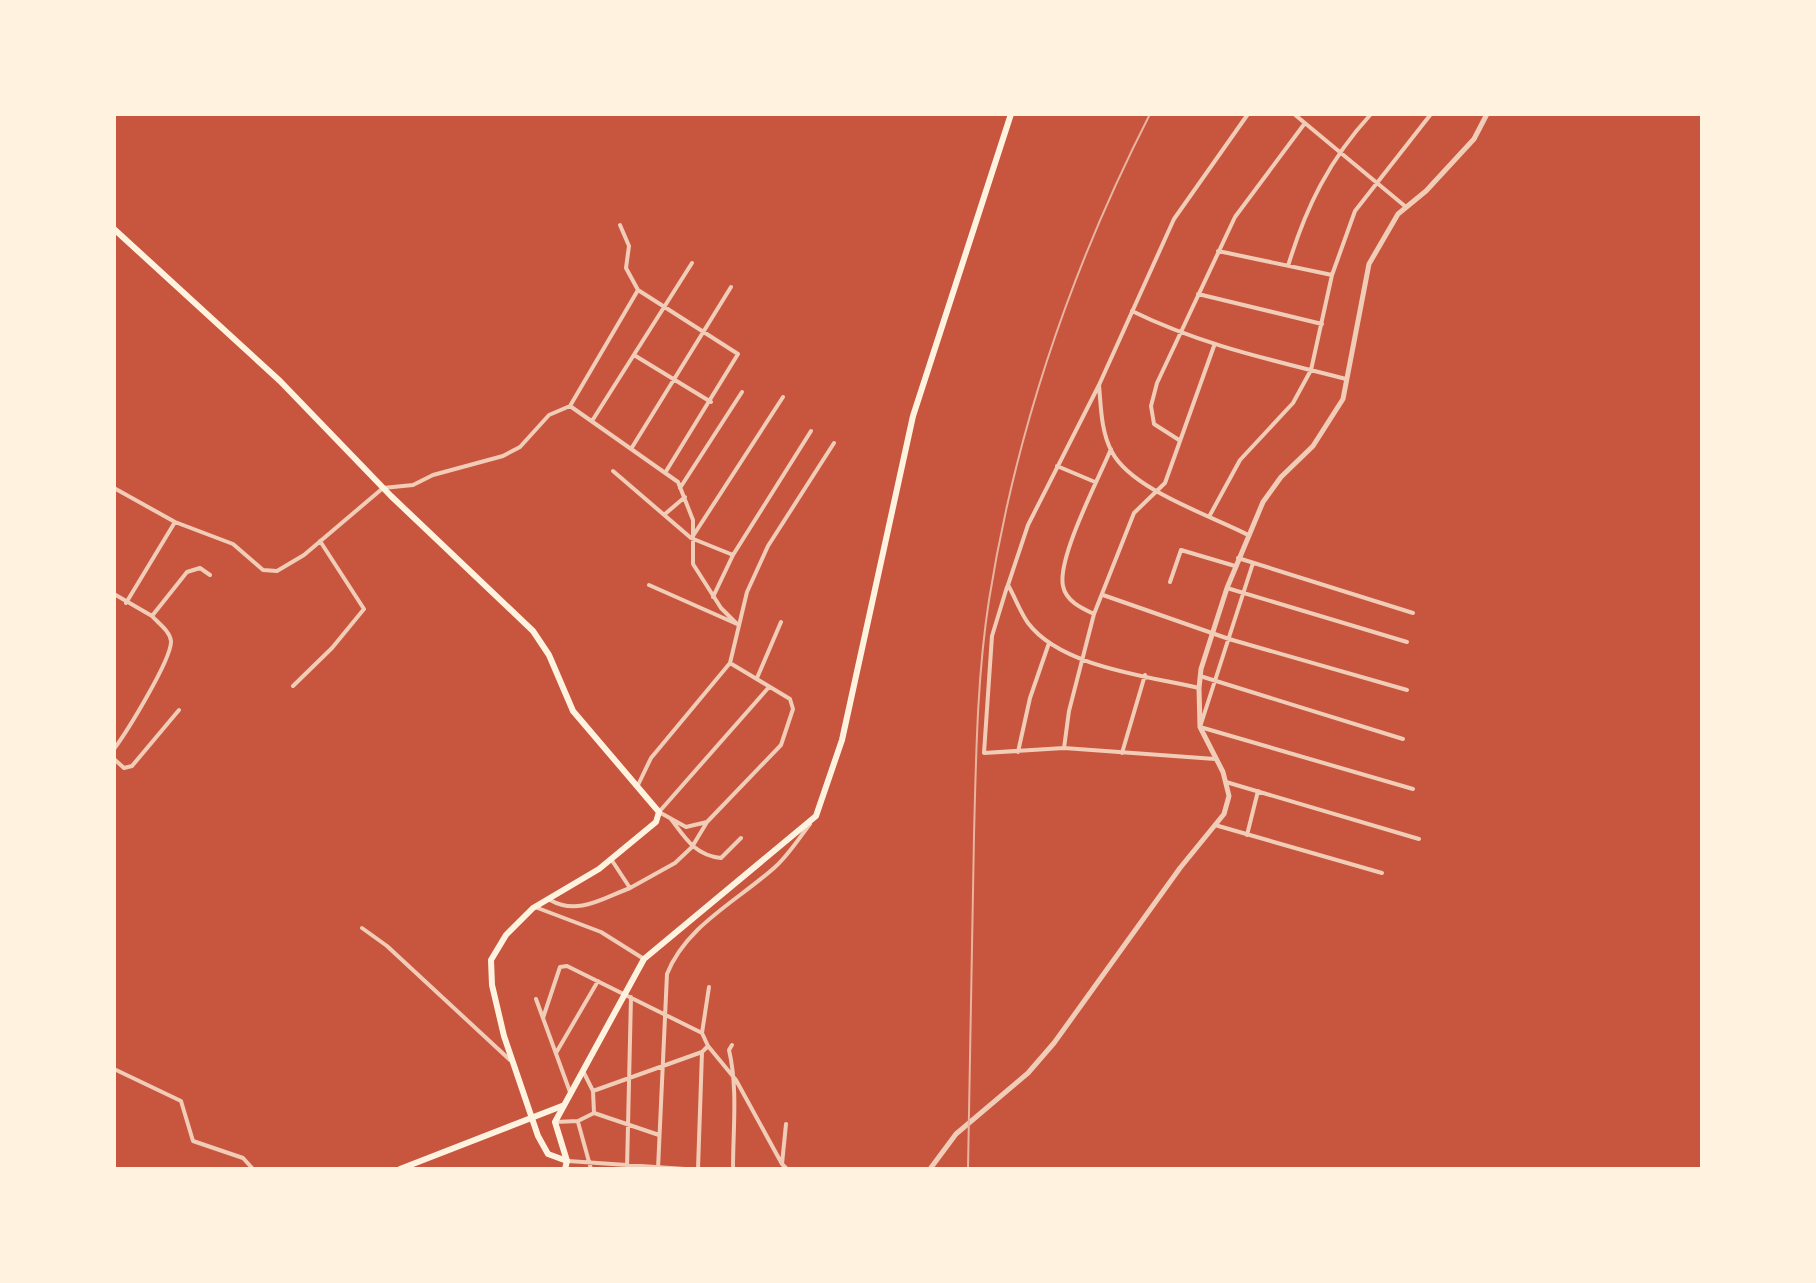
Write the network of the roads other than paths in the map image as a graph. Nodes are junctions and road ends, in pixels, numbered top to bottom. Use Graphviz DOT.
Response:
graph roads {
  1 [pos="1011,114"];
  2 [pos="1248,114"];
  3 [pos="1294,114"];
  4 [pos="1371,114"];
  5 [pos="1431,114"];
  6 [pos="1487,114"];
  7 [pos="1305,123"];
  8 [pos="1339,152"];
  9 [pos="1376,184"];
  10 [pos="1406,207"];
  11 [pos="620,225"];
  12 [pos="114,229"];
  13 [pos="1218,251"];
  14 [pos="692,263"];
  15 [pos="1288,266"];
  16 [pos="1332,275"];
  17 [pos="731,287"];
  18 [pos="638,290"];
  19 [pos="1198,294"];
  20 [pos="665,306"];
  21 [pos="1132,311"];
  22 [pos="1322,324"];
  23 [pos="704,331"];
  24 [pos="1178,334"];
  25 [pos="1214,346"];
  26 [pos="634,355"];
  27 [pos="1311,370"];
  28 [pos="1348,379"];
  29 [pos="673,380"];
  30 [pos="1099,385"];
  31 [pos="742,392"];
  32 [pos="783,397"];
  33 [pos="711,402"];
  34 [pos="570,406"];
  35 [pos="592,421"];
  36 [pos="811,431"];
  37 [pos="1179,440"];
  38 [pos="834,443"];
  39 [pos="631,449"];
  40 [pos="1111,449"];
  41 [pos="1057,466"];
  42 [pos="613,471"];
  43 [pos="665,473"];
  44 [pos="1097,483"];
  45 [pos="114,488"];
  46 [pos="383,488"];
  47 [pos="680,488"];
  48 [pos="1159,491"];
  49 [pos="685,497"];
  50 [pos="665,514"];
  51 [pos="1210,515"];
  52 [pos="175,522"];
  53 [pos="1248,535"];
  54 [pos="691,538"];
  55 [pos="320,541"];
  56 [pos="733,555"];
  57 [pos="1238,558"];
  58 [pos="1253,563"];
  59 [pos="1235,566"];
  60 [pos="210,575"];
  61 [pos="1170,582"];
  62 [pos="649,585"];
  63 [pos="1008,585"];
  64 [pos="1227,588"];
  65 [pos="1242,591"];
  66 [pos="114,594"];
  67 [pos="1103,595"];
  68 [pos="713,597"];
  69 [pos="126,603"];
  70 [pos="1413,613"];
  71 [pos="1094,614"];
  72 [pos="152,616"];
  73 [pos="781,622"];
  74 [pos="737,624"];
  75 [pos="1212,633"];
  76 [pos="1229,639"];
  77 [pos="1407,642"];
  78 [pos="1049,643"];
  79 [pos="1081,659"];
  80 [pos="730,663"];
  81 [pos="1145,675"];
  82 [pos="1200,676"];
  83 [pos="757,678"];
  84 [pos="1217,683"];
  85 [pos="293,686"];
  86 [pos="769,687"];
  87 [pos="1199,688"];
  88 [pos="1407,690"];
  89 [pos="179,710"];
  90 [pos="1200,727"];
  91 [pos="1403,739"];
  92 [pos="1064,748"];
  93 [pos="114,749"];
  94 [pos="1018,752"];
  95 [pos="1122,753"];
  96 [pos="114,759"];
  97 [pos="1215,759"];
  98 [pos="1226,782"];
  99 [pos="638,785"];
  100 [pos="1413,789"];
  101 [pos="1258,790"];
  102 [pos="659,812"];
  103 [pos="816,816"];
  104 [pos="670,818"];
  105 [pos="707,822"];
  106 [pos="1215,825"];
  107 [pos="1247,835"];
  108 [pos="741,838"];
  109 [pos="1419,839"];
  110 [pos="692,847"];
  111 [pos="611,859"];
  112 [pos="1382,873"];
  113 [pos="630,888"];
  114 [pos="550,900"];
  115 [pos="535,907"];
  116 [pos="362,928"];
  117 [pos="644,959"];
  118 [pos="598,981"];
  119 [pos="709,987"];
  120 [pos="628,996"];
  121 [pos="536,999"];
  122 [pos="665,1013"];
  123 [pos="543,1018"];
  124 [pos="702,1033"];
  125 [pos="732,1045"];
  126 [pos="708,1046"];
  127 [pos="702,1052"];
  128 [pos="556,1053"];
  129 [pos="512,1062"];
  130 [pos="662,1067"];
  131 [pos="114,1069"];
  132 [pos="584,1073"];
  133 [pos="736,1080"];
  134 [pos="629,1081"];
  135 [pos="593,1091"];
  136 [pos="570,1092"];
  137 [pos="562,1106"];
  138 [pos="594,1113"];
  139 [pos="533,1115"];
  140 [pos="578,1121"];
  141 [pos="555,1122"];
  142 [pos="786,1124"];
  143 [pos="628,1127"];
  144 [pos="659,1135"];
  145 [pos="567,1161"];
  146 [pos="782,1164"];
  147 [pos="591,1167"];
  148 [pos="627,1168"];
  149 [pos="253,1169"];
  150 [pos="400,1169"];
  151 [pos="565,1169"];
  152 [pos="658,1169"];
  153 [pos="685,1169"];
  154 [pos="698,1169"];
  155 [pos="733,1169"];
  156 [pos="787,1169"];
  157 [pos="930,1169"];
  1 -- 103 [label="main road"];
  2 -- 21 [label="street"];
  3 -- 7 [label="street"];
  4 -- 8 [label="street"];
  5 -- 9 [label="street"];
  6 -- 10 [label="street"];
  7 -- 8 [label="street"];
  7 -- 13 [label="street"];
  8 -- 9 [label="street"];
  8 -- 15 [label="street"];
  9 -- 10 [label="street"];
  9 -- 16 [label="street"];
  10 -- 28 [label="street"];
  11 -- 18 [label="street"];
  12 -- 46 [label="main road"];
  13 -- 15 [label="street"];
  13 -- 19 [label="street"];
  14 -- 20 [label="street"];
  15 -- 16 [label="street"];
  16 -- 22 [label="street"];
  17 -- 23 [label="street"];
  18 -- 20 [label="street"];
  18 -- 34 [label="street"];
  19 -- 22 [label="street"];
  19 -- 24 [label="street"];
  20 -- 23 [label="street"];
  20 -- 26 [label="street"];
  21 -- 24 [label="street"];
  21 -- 30 [label="street"];
  22 -- 27 [label="street"];
  23 -- 29 [label="street"];
  23 -- 33 [label="street"];
  24 -- 25 [label="street"];
  24 -- 37 [label="street"];
  25 -- 27 [label="street"];
  25 -- 37 [label="street"];
  26 -- 29 [label="street"];
  26 -- 35 [label="street"];
  27 -- 28 [label="street"];
  27 -- 51 [label="street"];
  28 -- 53 [label="street"];
  29 -- 33 [label="street"];
  29 -- 39 [label="street"];
  30 -- 40 [label="street"];
  30 -- 41 [label="street"];
  31 -- 47 [label="street"];
  32 -- 54 [label="street"];
  33 -- 43 [label="street"];
  34 -- 35 [label="street"];
  34 -- 46 [label="street"];
  35 -- 39 [label="street"];
  36 -- 56 [label="street"];
  37 -- 48 [label="street"];
  38 -- 74 [label="street"];
  39 -- 43 [label="street"];
  40 -- 44 [label="street"];
  40 -- 48 [label="street"];
  41 -- 44 [label="street"];
  41 -- 63 [label="street"];
  42 -- 50 [label="street"];
  43 -- 47 [label="street"];
  44 -- 71 [label="street"];
  45 -- 52 [label="street"];
  46 -- 55 [label="street"];
  46 -- 99 [label="main road"];
  47 -- 49 [label="street"];
  48 -- 51 [label="street"];
  48 -- 67 [label="street"];
  49 -- 50 [label="street"];
  49 -- 54 [label="street"];
  50 -- 54 [label="street"];
  51 -- 53 [label="street"];
  52 -- 55 [label="street"];
  52 -- 69 [label="street"];
  53 -- 57 [label="street"];
  54 -- 56 [label="street"];
  54 -- 68 [label="street"];
  55 -- 85 [label="street"];
  56 -- 68 [label="street"];
  57 -- 58 [label="street"];
  57 -- 59 [label="street"];
  58 -- 65 [label="street"];
  58 -- 70 [label="street"];
  59 -- 61 [label="street"];
  59 -- 64 [label="street"];
  60 -- 72 [label="street"];
  62 -- 74 [label="street"];
  63 -- 78 [label="street"];
  63 -- 94 [label="street"];
  64 -- 65 [label="street"];
  64 -- 75 [label="street"];
  65 -- 76 [label="street"];
  65 -- 77 [label="street"];
  66 -- 69 [label="street"];
  67 -- 71 [label="street"];
  67 -- 75 [label="street"];
  68 -- 74 [label="street"];
  69 -- 72 [label="street"];
  71 -- 79 [label="street"];
  72 -- 93 [label="street"];
  73 -- 83 [label="street"];
  74 -- 80 [label="street"];
  75 -- 76 [label="street"];
  75 -- 82 [label="street"];
  76 -- 84 [label="street"];
  76 -- 88 [label="street"];
  78 -- 79 [label="street"];
  78 -- 94 [label="street"];
  79 -- 81 [label="street"];
  79 -- 92 [label="street"];
  80 -- 83 [label="street"];
  80 -- 99 [label="street"];
  81 -- 87 [label="street"];
  81 -- 95 [label="street"];
  82 -- 84 [label="street"];
  82 -- 87 [label="street"];
  83 -- 86 [label="street"];
  84 -- 90 [label="street"];
  84 -- 91 [label="street"];
  86 -- 102 [label="street"];
  86 -- 105 [label="street"];
  87 -- 90 [label="street"];
  89 -- 96 [label="street"];
  90 -- 97 [label="street"];
  90 -- 100 [label="street"];
  92 -- 94 [label="street"];
  92 -- 95 [label="street"];
  95 -- 97 [label="street"];
  97 -- 98 [label="street"];
  98 -- 101 [label="street"];
  98 -- 106 [label="street"];
  99 -- 102 [label="main road"];
  101 -- 107 [label="street"];
  101 -- 109 [label="street"];
  102 -- 104 [label="street"];
  102 -- 111 [label="main road"];
  103 -- 117 [label="main road"];
  103 -- 122 [label="street"];
  104 -- 105 [label="street"];
  104 -- 110 [label="street"];
  105 -- 110 [label="street"];
  106 -- 107 [label="street"];
  106 -- 157 [label="street"];
  107 -- 112 [label="street"];
  108 -- 110 [label="street"];
  110 -- 113 [label="street"];
  111 -- 113 [label="street"];
  111 -- 114 [label="main road"];
  113 -- 114 [label="street"];
  114 -- 115 [label="main road"];
  115 -- 117 [label="street"];
  115 -- 129 [label="main road"];
  116 -- 129 [label="street"];
  117 -- 120 [label="main road"];
  118 -- 120 [label="street"];
  118 -- 123 [label="street"];
  118 -- 128 [label="street"];
  119 -- 124 [label="street"];
  120 -- 122 [label="street"];
  120 -- 132 [label="main road"];
  120 -- 134 [label="street"];
  121 -- 123 [label="street"];
  122 -- 124 [label="street"];
  122 -- 130 [label="street"];
  123 -- 128 [label="street"];
  124 -- 126 [label="street"];
  125 -- 133 [label="street"];
  126 -- 127 [label="street"];
  126 -- 133 [label="street"];
  127 -- 130 [label="street"];
  127 -- 154 [label="street"];
  128 -- 136 [label="street"];
  129 -- 139 [label="main road"];
  130 -- 134 [label="street"];
  130 -- 144 [label="street"];
  131 -- 149 [label="street"];
  132 -- 135 [label="street"];
  132 -- 136 [label="main road"];
  133 -- 146 [label="street"];
  133 -- 155 [label="street"];
  134 -- 135 [label="street"];
  134 -- 143 [label="street"];
  135 -- 138 [label="street"];
  136 -- 137 [label="main road"];
  137 -- 139 [label="main road"];
  137 -- 141 [label="main road"];
  138 -- 140 [label="street"];
  138 -- 143 [label="street"];
  139 -- 145 [label="main road"];
  139 -- 150 [label="main road"];
  140 -- 141 [label="street"];
  140 -- 147 [label="street"];
  141 -- 145 [label="main road"];
  142 -- 146 [label="street"];
  143 -- 144 [label="street"];
  143 -- 148 [label="street"];
  144 -- 152 [label="street"];
  145 -- 147 [label="street"];
  145 -- 151 [label="main road"];
  146 -- 156 [label="street"];
  147 -- 148 [label="street"];
  148 -- 152 [label="street"];
  152 -- 153 [label="street"];
}
